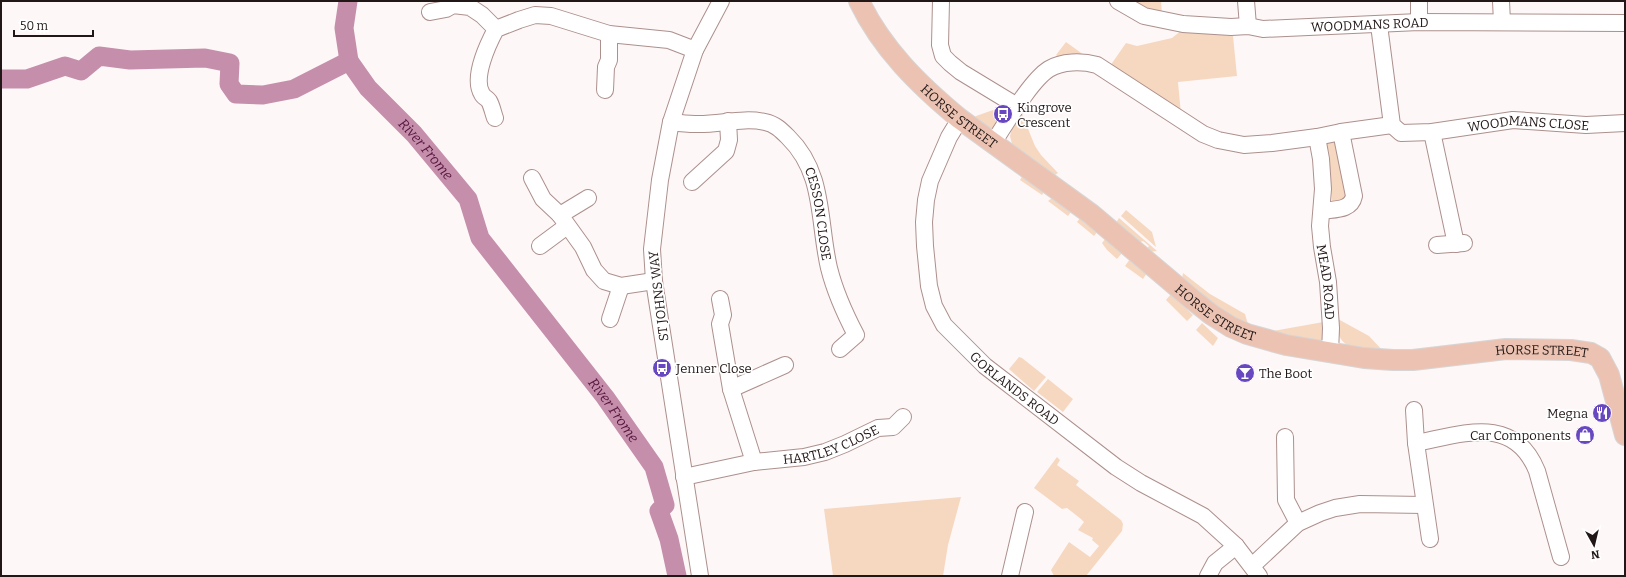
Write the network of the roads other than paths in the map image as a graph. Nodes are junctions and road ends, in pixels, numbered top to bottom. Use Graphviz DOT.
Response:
graph roads {
  1 [pos="721,1"];
  2 [pos="859,1"];
  3 [pos="941,1"];
  4 [pos="1118,1"];
  5 [pos="1246,1"];
  6 [pos="1419,1"];
  7 [pos="1501,1"];
  8 [pos="430,12"];
  9 [pos="1418,22"];
  10 [pos="1502,22"];
  11 [pos="1625,24"];
  12 [pos="1379,25"];
  13 [pos="1248,26"];
  14 [pos="496,29"];
  15 [pos="609,34"];
  16 [pos="695,50"];
  17 [pos="605,90"];
  18 [pos="1017,106"];
  19 [pos="496,118"];
  20 [pos="960,119"];
  21 [pos="728,121"];
  22 [pos="671,122"];
  23 [pos="1625,123"];
  24 [pos="1392,125"];
  25 [pos="1341,132"];
  26 [pos="1432,132"];
  27 [pos="1317,137"];
  28 [pos="993,143"];
  29 [pos="692,182"];
  30 [pos="539,184"];
  31 [pos="588,198"];
  32 [pos="1322,210"];
  33 [pos="564,220"];
  34 [pos="1437,245"];
  35 [pos="540,246"];
  36 [pos="654,281"];
  37 [pos="621,286"];
  38 [pos="720,299"];
  39 [pos="610,319"];
  40 [pos="840,349"];
  41 [pos="1330,353"];
  42 [pos="785,365"];
  43 [pos="732,389"];
  44 [pos="1414,410"];
  45 [pos="903,417"];
  46 [pos="1625,436"];
  47 [pos="1285,437"];
  48 [pos="1416,443"];
  49 [pos="754,462"];
  50 [pos="684,477"];
  51 [pos="1424,505"];
  52 [pos="1025,512"];
  53 [pos="1298,523"];
  54 [pos="1430,539"];
  55 [pos="1236,546"];
  56 [pos="1561,557"];
  57 [pos="1255,571"];
  58 [pos="700,576"];
  59 [pos="1010,576"];
  60 [pos="1208,576"];
  1 -- 16 [label="street, ST JOHNS WAY"];
  2 -- 20 [label="main road, HORSE STREET"];
  3 -- 18 [label="street"];
  4 -- 13 [label="street, WOODMANS ROAD"];
  5 -- 13 [label="street"];
  6 -- 9 [label="street"];
  7 -- 10 [label="street"];
  8 -- 14 [label="street"];
  9 -- 10 [label="street, WOODMANS ROAD"];
  9 -- 12 [label="street, WOODMANS ROAD"];
  10 -- 11 [label="street, WOODMANS ROAD"];
  12 -- 13 [label="street, WOODMANS ROAD"];
  12 -- 24 [label="street"];
  14 -- 15 [label="street"];
  14 -- 19 [label="street"];
  15 -- 16 [label="street"];
  15 -- 17 [label="street"];
  16 -- 22 [label="street, ST JOHNS WAY"];
  18 -- 27 [label="street"];
  18 -- 28 [label="street"];
  20 -- 28 [label="main road, HORSE STREET"];
  20 -- 55 [label="street, GORLANDS ROAD"];
  21 -- 22 [label="street, CESSON CLOSE"];
  21 -- 29 [label="street"];
  21 -- 40 [label="street, CESSON CLOSE"];
  22 -- 36 [label="street, ST JOHNS WAY"];
  23 -- 26 [label="street, WOODMANS CLOSE"];
  24 -- 25 [label="street"];
  24 -- 26 [label="street, WOODMANS CLOSE"];
  25 -- 27 [label="street"];
  25 -- 32 [label="street"];
  26 -- 34 [label="street"];
  27 -- 32 [label="street, MEAD ROAD"];
  28 -- 41 [label="main road, HORSE STREET"];
  30 -- 33 [label="street"];
  31 -- 33 [label="street"];
  32 -- 41 [label="street, MEAD ROAD"];
  33 -- 35 [label="street"];
  33 -- 37 [label="street"];
  36 -- 37 [label="street"];
  36 -- 50 [label="street, ST JOHNS WAY"];
  37 -- 39 [label="street"];
  38 -- 43 [label="street"];
  41 -- 46 [label="main road, HORSE STREET"];
  42 -- 43 [label="street"];
  43 -- 49 [label="street"];
  44 -- 48 [label="street"];
  45 -- 49 [label="street, HARTLEY CLOSE"];
  47 -- 53 [label="street"];
  48 -- 51 [label="street"];
  48 -- 56 [label="street"];
  49 -- 50 [label="street, HARTLEY CLOSE"];
  50 -- 58 [label="street, ST JOHNS WAY"];
  51 -- 53 [label="street"];
  51 -- 54 [label="street"];
  52 -- 59 [label="street"];
  53 -- 57 [label="street"];
  55 -- 57 [label="street, GORLANDS ROAD"];
  55 -- 60 [label="street"];
}
